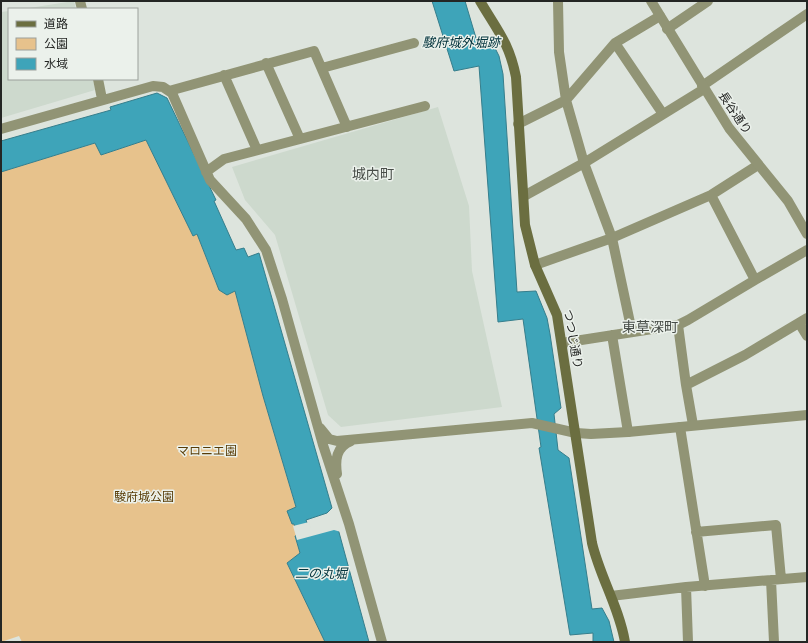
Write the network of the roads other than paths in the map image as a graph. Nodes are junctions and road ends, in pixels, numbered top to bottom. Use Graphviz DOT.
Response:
graph roads {
  1 [pos="480,1"];
  2 [pos="558,1"];
  3 [pos="651,1"];
  4 [pos="708,1"];
  5 [pos="660,16"];
  6 [pos="806,18"];
  7 [pos="667,29"];
  8 [pos="414,42"];
  9 [pos="615,43"];
  10 [pos="266,63"];
  11 [pos="322,68"];
  12 [pos="224,75"];
  13 [pos="98,80"];
  14 [pos="703,87"];
  15 [pos="169,90"];
  16 [pos="102,99"];
  17 [pos="566,100"];
  18 [pos="424,106"];
  19 [pos="663,114"];
  20 [pos="518,124"];
  21 [pos="347,127"];
  22 [pos="1,129"];
  23 [pos="300,139"];
  24 [pos="257,150"];
  25 [pos="584,163"];
  26 [pos="758,165"];
  27 [pos="206,172"];
  28 [pos="711,195"];
  29 [pos="524,196"];
  30 [pos="807,234"];
  31 [pos="612,238"];
  32 [pos="807,250"];
  33 [pos="536,265"];
  34 [pos="755,280"];
  35 [pos="803,320"];
  36 [pos="678,324"];
  37 [pos="632,332"];
  38 [pos="612,335"];
  39 [pos="807,336"];
  40 [pos="562,343"];
  41 [pos="686,385"];
  42 [pos="807,414"];
  43 [pos="317,423"];
  44 [pos="693,425"];
  45 [pos="680,427"];
  46 [pos="572,432"];
  47 [pos="628,432"];
  48 [pos="355,440"];
  49 [pos="346,516"];
  50 [pos="696,532"];
  51 [pos="807,577"];
  52 [pos="776,580"];
  53 [pos="705,586"];
  54 [pos="686,587"];
  55 [pos="611,596"];
  56 [pos="382,642"];
  57 [pos="625,642"];
  58 [pos="688,642"];
  59 [pos="774,642"];
  1 -- 20 [label="main road, つつじ通り"];
  2 -- 17 [label="street"];
  3 -- 5 [label="street, 長谷通り"];
  4 -- 7 [label="street"];
  5 -- 7 [label="street, 長谷通り"];
  5 -- 9 [label="street"];
  6 -- 14 [label="street"];
  7 -- 14 [label="street, 長谷通り"];
  8 -- 11 [label="street"];
  9 -- 17 [label="street"];
  9 -- 19 [label="street"];
  10 -- 11 [label="street"];
  10 -- 12 [label="street"];
  10 -- 23 [label="street"];
  11 -- 21 [label="street"];
  12 -- 15 [label="street"];
  12 -- 24 [label="street"];
  13 -- 16 [label="street"];
  14 -- 19 [label="street"];
  14 -- 26 [label="street, 長谷通り"];
  15 -- 16 [label="street"];
  15 -- 27 [label="street"];
  16 -- 22 [label="street"];
  17 -- 20 [label="street"];
  17 -- 25 [label="street"];
  18 -- 21 [label="street"];
  19 -- 25 [label="street"];
  20 -- 29 [label="main road, つつじ通り"];
  21 -- 23 [label="street"];
  23 -- 24 [label="street"];
  24 -- 27 [label="street"];
  25 -- 29 [label="street"];
  25 -- 31 [label="street"];
  26 -- 28 [label="street"];
  26 -- 30 [label="street, 長谷通り"];
  27 -- 43 [label="street"];
  28 -- 31 [label="street"];
  28 -- 34 [label="street"];
  29 -- 33 [label="main road, つつじ通り"];
  31 -- 33 [label="street"];
  31 -- 37 [label="street"];
  32 -- 34 [label="street"];
  33 -- 40 [label="main road, つつじ通り"];
  34 -- 36 [label="street"];
  35 -- 39 [label="street"];
  35 -- 41 [label="street"];
  36 -- 37 [label="street"];
  36 -- 41 [label="street"];
  37 -- 38 [label="street"];
  38 -- 40 [label="street"];
  38 -- 47 [label="street"];
  40 -- 46 [label="main road, つつじ通り"];
  41 -- 44 [label="street"];
  42 -- 44 [label="street"];
  43 -- 48 [label="street"];
  43 -- 49 [label="street"];
  44 -- 45 [label="street"];
  45 -- 47 [label="street"];
  45 -- 50 [label="street"];
  46 -- 47 [label="street"];
  46 -- 48 [label="street"];
  46 -- 55 [label="main road, つつじ通り"];
  48 -- 49 [label="street"];
  49 -- 56 [label="street"];
  50 -- 52 [label="street"];
  50 -- 53 [label="street"];
  51 -- 52 [label="street"];
  52 -- 53 [label="street"];
  52 -- 59 [label="street"];
  53 -- 54 [label="street"];
  54 -- 55 [label="street"];
  54 -- 58 [label="street"];
  55 -- 57 [label="main road, つつじ通り"];
}
